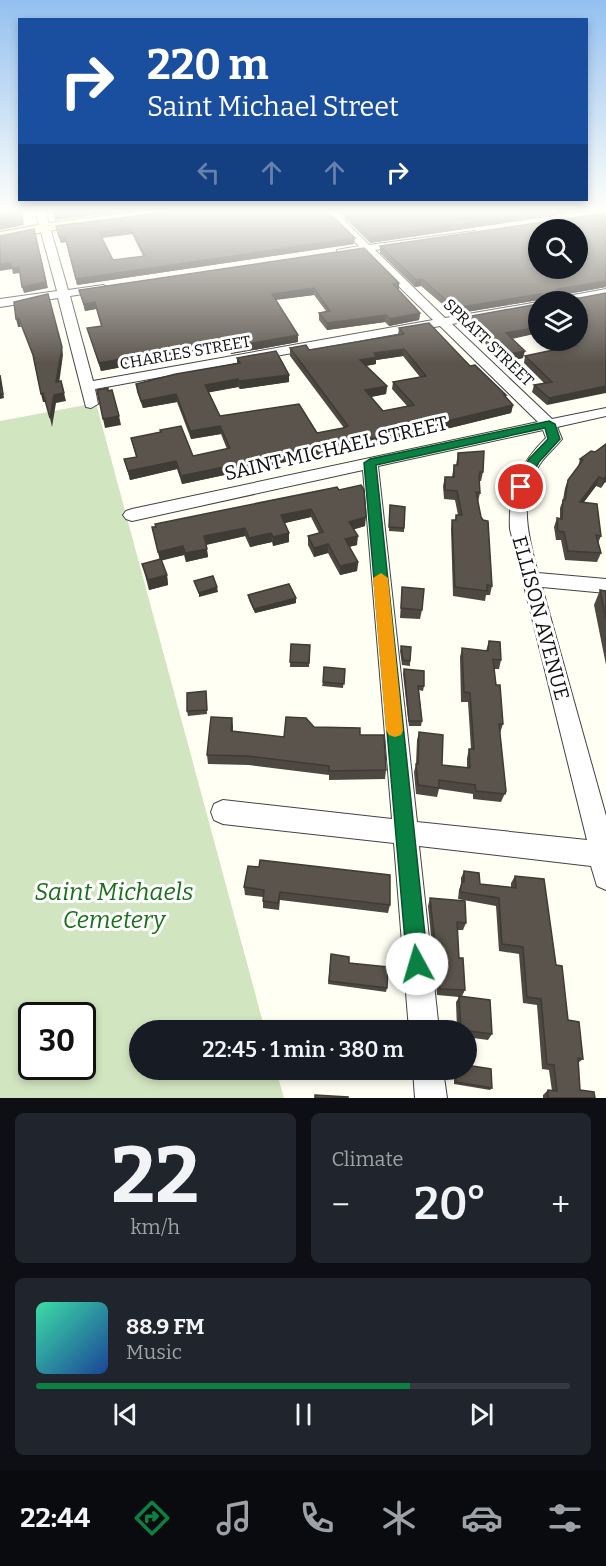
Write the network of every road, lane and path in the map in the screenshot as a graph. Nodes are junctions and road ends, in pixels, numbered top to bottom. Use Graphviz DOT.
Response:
graph roads {
  1 [pos="53,261"];
  2 [pos="381,261"];
  3 [pos="111,286"];
  4 [pos="606,293"];
  5 [pos="62,294"];
  6 [pos="588,296"];
  7 [pos="0,303"];
  8 [pos="528,307"];
  9 [pos="443,322"];
  10 [pos="86,386"];
  11 [pos="91,404"];
  12 [pos="606,412"];
  13 [pos="579,418"];
  14 [pos="549,424"];
  15 [pos="606,424"];
  16 [pos="370,463"];
  17 [pos="132,515"];
  18 [pos="530,579"];
  19 [pos="606,586"];
  20 [pos="223,812"];
  21 [pos="405,832"];
  22 [pos="604,862"];
  23 [pos="423,1020"];
  24 [pos="429,1080"];
  25 [pos="430,1098"];
  1 -- 5 [label="street"];
  2 -- 9 [label="street, SPRATT STREET"];
  3 -- 5 [label="street"];
  4 -- 6 [label="street"];
  5 -- 7 [label="street"];
  5 -- 10 [label="street"];
  8 -- 9 [label="street, CHARLES STREET"];
  9 -- 10 [label="street, CHARLES STREET"];
  9 -- 14 [label="street, SPRATT STREET"];
  10 -- 11 [label="street"];
  12 -- 13 [label="street"];
  13 -- 14 [label="street"];
  13 -- 15 [label="street"];
  14 -- 16 [label="street, SAINT MICHAEL STREET"];
  14 -- 18 [label="street, ELLISON AVENUE"];
  16 -- 17 [label="street, SAINT MICHAEL STREET"];
  16 -- 21 [label="street"];
  18 -- 19 [label="street"];
  18 -- 22 [label="street, ELLISON AVENUE"];
  20 -- 21 [label="street"];
  21 -- 22 [label="street"];
  21 -- 23 [label="street"];
  24 -- 25 [label="street"];
}
